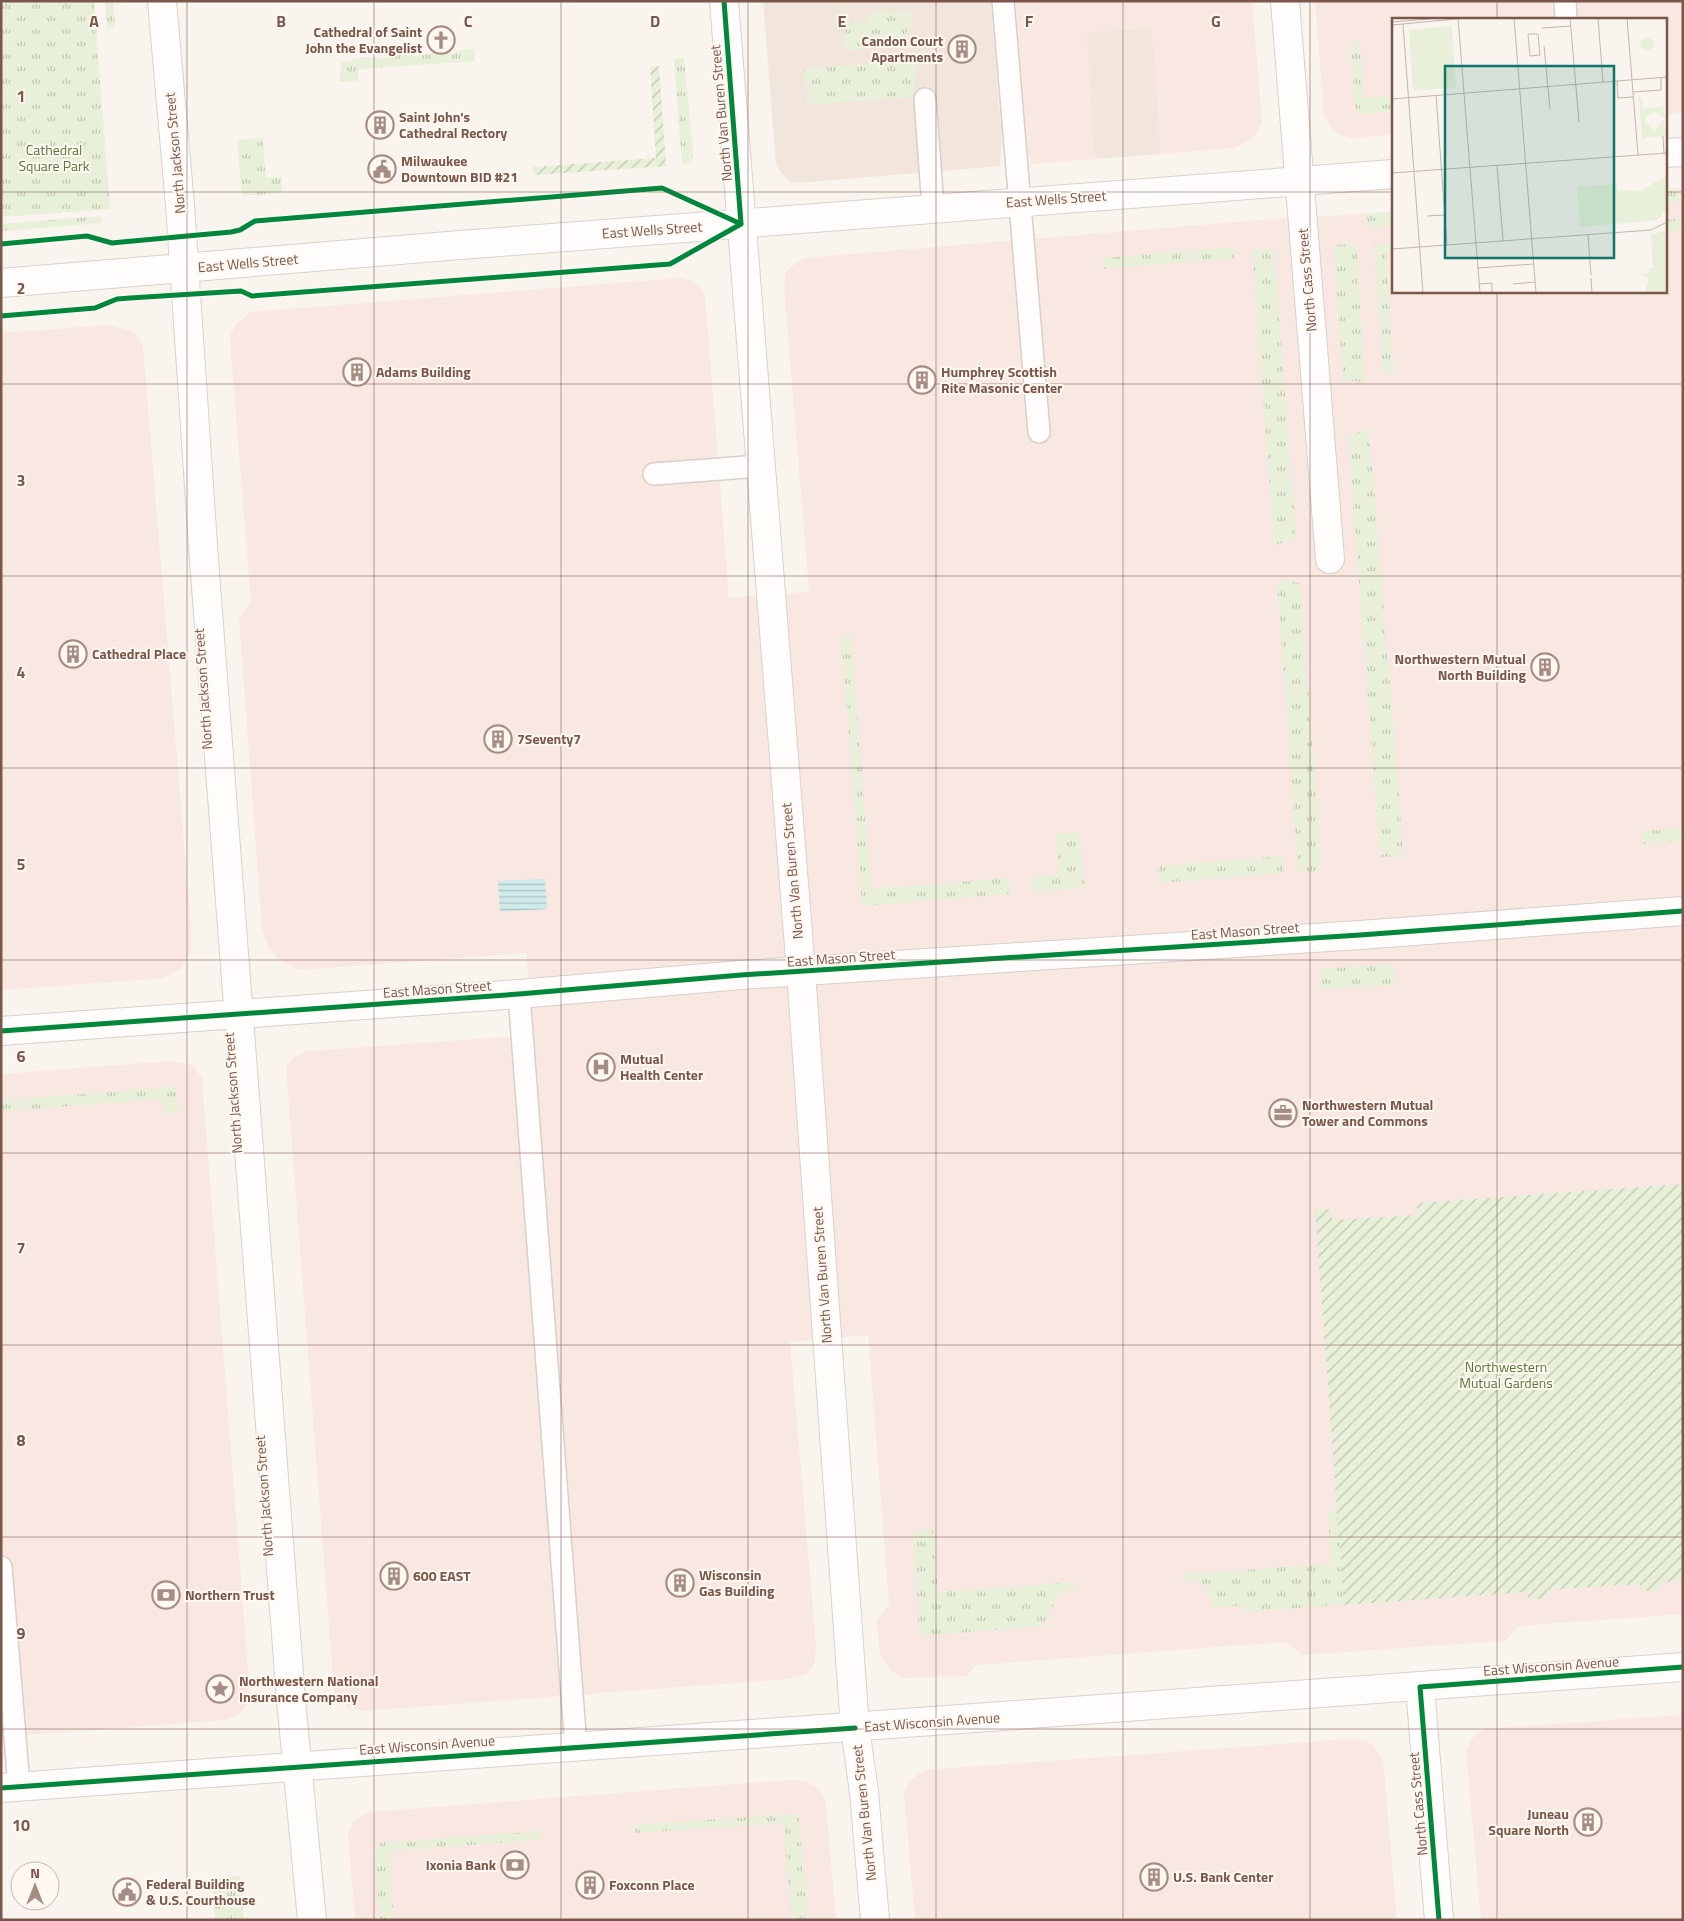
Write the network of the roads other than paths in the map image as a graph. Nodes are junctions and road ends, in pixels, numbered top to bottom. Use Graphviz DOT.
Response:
graph roads {
  1 [pos="162,1"];
  2 [pos="724,1"];
  3 [pos="1003,1"];
  4 [pos="1285,1"];
  5 [pos="1565,1"];
  6 [pos="1566,18"];
  7 [pos="925,99"];
  8 [pos="1683,152"];
  9 [pos="1666,153"];
  10 [pos="1392,174"];
  11 [pos="1299,181"];
  12 [pos="1018,202"];
  13 [pos="933,208"];
  14 [pos="741,224"];
  15 [pos="183,268"];
  16 [pos="1,283"];
  17 [pos="1039,432"];
  18 [pos="760,466"];
  19 [pos="654,474"];
  20 [pos="1330,559"];
  21 [pos="1683,911"];
  22 [pos="801,972"];
  23 [pos="519,994"];
  24 [pos="239,1014"];
  25 [pos="1,1031"];
  26 [pos="1,1567"];
  27 [pos="1683,1667"];
  28 [pos="1420,1687"];
  29 [pos="855,1728"];
  30 [pos="576,1746"];
  31 [pos="299,1765"];
  32 [pos="10,1787"];
  33 [pos="312,1920"];
  34 [pos="875,1920"];
  35 [pos="1438,1920"];
  1 -- 15 [label="main road, North Jackson Street"];
  2 -- 14 [label="main road, North Van Buren Street"];
  3 -- 12 [label="lane"];
  4 -- 11 [label="main road, North Cass Street"];
  5 -- 6 [label="lane"];
  7 -- 13 [label="lane"];
  8 -- 9 [label="main road"];
  10 -- 11 [label="main road, East Wells Street"];
  11 -- 12 [label="main road, East Wells Street"];
  11 -- 20 [label="main road, North Cass Street"];
  12 -- 13 [label="main road, East Wells Street"];
  12 -- 17 [label="lane"];
  13 -- 14 [label="main road, East Wells Street"];
  14 -- 15 [label="main road, East Wells Street"];
  14 -- 18 [label="main road, North Van Buren Street"];
  15 -- 16 [label="main road, East Wells Street"];
  15 -- 24 [label="main road, North Jackson Street"];
  18 -- 19 [label="lane"];
  18 -- 22 [label="main road, North Van Buren Street"];
  21 -- 22 [label="main road, East Mason Street"];
  22 -- 23 [label="main road, East Mason Street"];
  22 -- 29 [label="main road, North Van Buren Street"];
  23 -- 24 [label="main road, East Mason Street"];
  23 -- 30 [label="lane"];
  24 -- 25 [label="main road, East Mason Street"];
  24 -- 31 [label="main road, North Jackson Street"];
  26 -- 32 [label="lane"];
  27 -- 28 [label="main road, East Wisconsin Avenue"];
  28 -- 29 [label="main road, East Wisconsin Avenue"];
  28 -- 35 [label="main road, North Cass Street"];
  29 -- 30 [label="main road, East Wisconsin Avenue"];
  29 -- 34 [label="main road, North Van Buren Street"];
  30 -- 31 [label="main road, East Wisconsin Avenue"];
  31 -- 32 [label="main road, East Wisconsin Avenue"];
  31 -- 33 [label="main road, North Jackson Street"];
}
